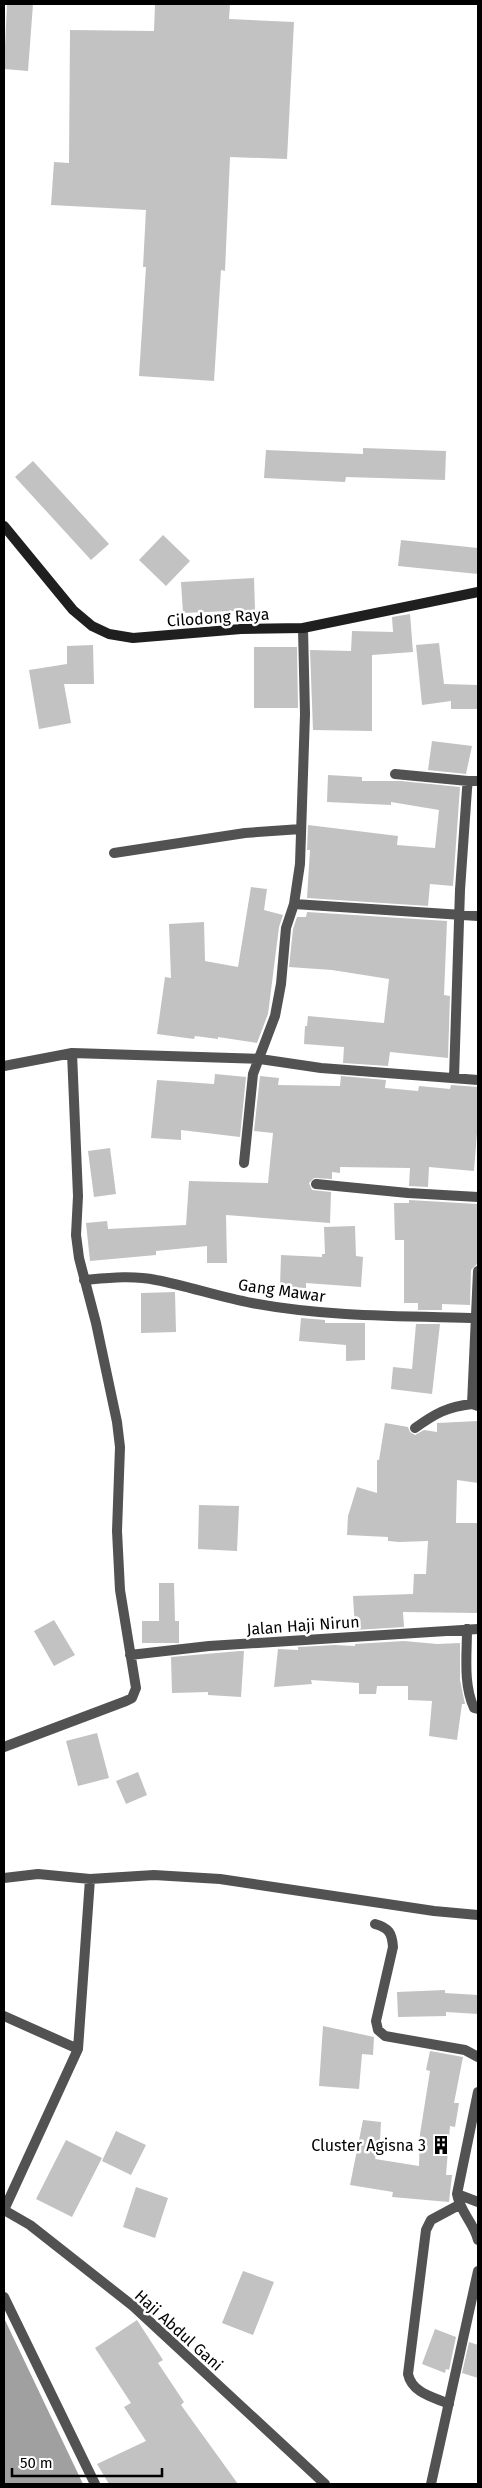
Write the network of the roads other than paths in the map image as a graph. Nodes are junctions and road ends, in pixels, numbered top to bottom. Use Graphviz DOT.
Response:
graph roads {
  1 [pos="4,526"];
  2 [pos="478,592"];
  3 [pos="303,628"];
  4 [pos="395,774"];
  5 [pos="473,781"];
  6 [pos="301,829"];
  7 [pos="114,853"];
  8 [pos="294,904"];
  9 [pos="460,916"];
  10 [pos="478,916"];
  11 [pos="72,1053"];
  12 [pos="260,1058"];
  13 [pos="4,1066"];
  14 [pos="454,1078"];
  15 [pos="478,1080"];
  16 [pos="244,1163"];
  17 [pos="316,1184"];
  18 [pos="478,1197"];
  19 [pos="478,1271"];
  20 [pos="84,1280"];
  21 [pos="476,1318"];
  22 [pos="475,1405"];
  23 [pos="415,1428"];
  24 [pos="467,1629"];
  25 [pos="478,1629"];
  26 [pos="130,1655"];
  27 [pos="478,1709"];
  28 [pos="4,1747"];
  29 [pos="4,1878"];
  30 [pos="90,1878"];
  31 [pos="478,1915"];
  32 [pos="375,1924"];
  33 [pos="4,2016"];
  34 [pos="78,2049"];
  35 [pos="478,2057"];
  36 [pos="478,2092"];
  37 [pos="475,2119"];
  38 [pos="457,2194"];
  39 [pos="478,2202"];
  40 [pos="459,2205"];
  41 [pos="4,2210"];
  42 [pos="478,2240"];
  43 [pos="478,2271"];
  44 [pos="4,2297"];
  45 [pos="449,2404"];
  46 [pos="96,2484"];
  47 [pos="325,2484"];
  48 [pos="431,2484"];
  1 -- 3 [label="street, Cilodong Raya"];
  2 -- 3 [label="street, Cilodong Raya"];
  3 -- 6 [label="street"];
  4 -- 5 [label="street"];
  5 -- 9 [label="street"];
  6 -- 7 [label="street"];
  6 -- 8 [label="street"];
  8 -- 9 [label="street"];
  8 -- 12 [label="street"];
  9 -- 10 [label="street"];
  9 -- 14 [label="street"];
  11 -- 12 [label="street"];
  11 -- 13 [label="street"];
  11 -- 20 [label="street"];
  12 -- 14 [label="street"];
  12 -- 16 [label="street"];
  14 -- 15 [label="street"];
  17 -- 18 [label="street"];
  19 -- 21 [label="street"];
  20 -- 21 [label="street, Gang Mawar"];
  20 -- 26 [label="street"];
  21 -- 22 [label="street"];
  22 -- 23 [label="street"];
  24 -- 25 [label="street, Jalan Haji Nirun"];
  24 -- 26 [label="street, Jalan Haji Nirun"];
  24 -- 27 [label="street"];
  26 -- 28 [label="street"];
  29 -- 30 [label="street"];
  30 -- 31 [label="street"];
  30 -- 34 [label="street"];
  32 -- 35 [label="street"];
  33 -- 34 [label="street"];
  34 -- 41 [label="street"];
  36 -- 37 [label="street"];
  37 -- 38 [label="street"];
  38 -- 39 [label="street"];
  38 -- 40 [label="street"];
  40 -- 42 [label="street"];
  40 -- 45 [label="street"];
  41 -- 47 [label="street, Haji Abdul Gani"];
  43 -- 45 [label="street"];
  44 -- 46 [label="street"];
  45 -- 48 [label="street"];
}
